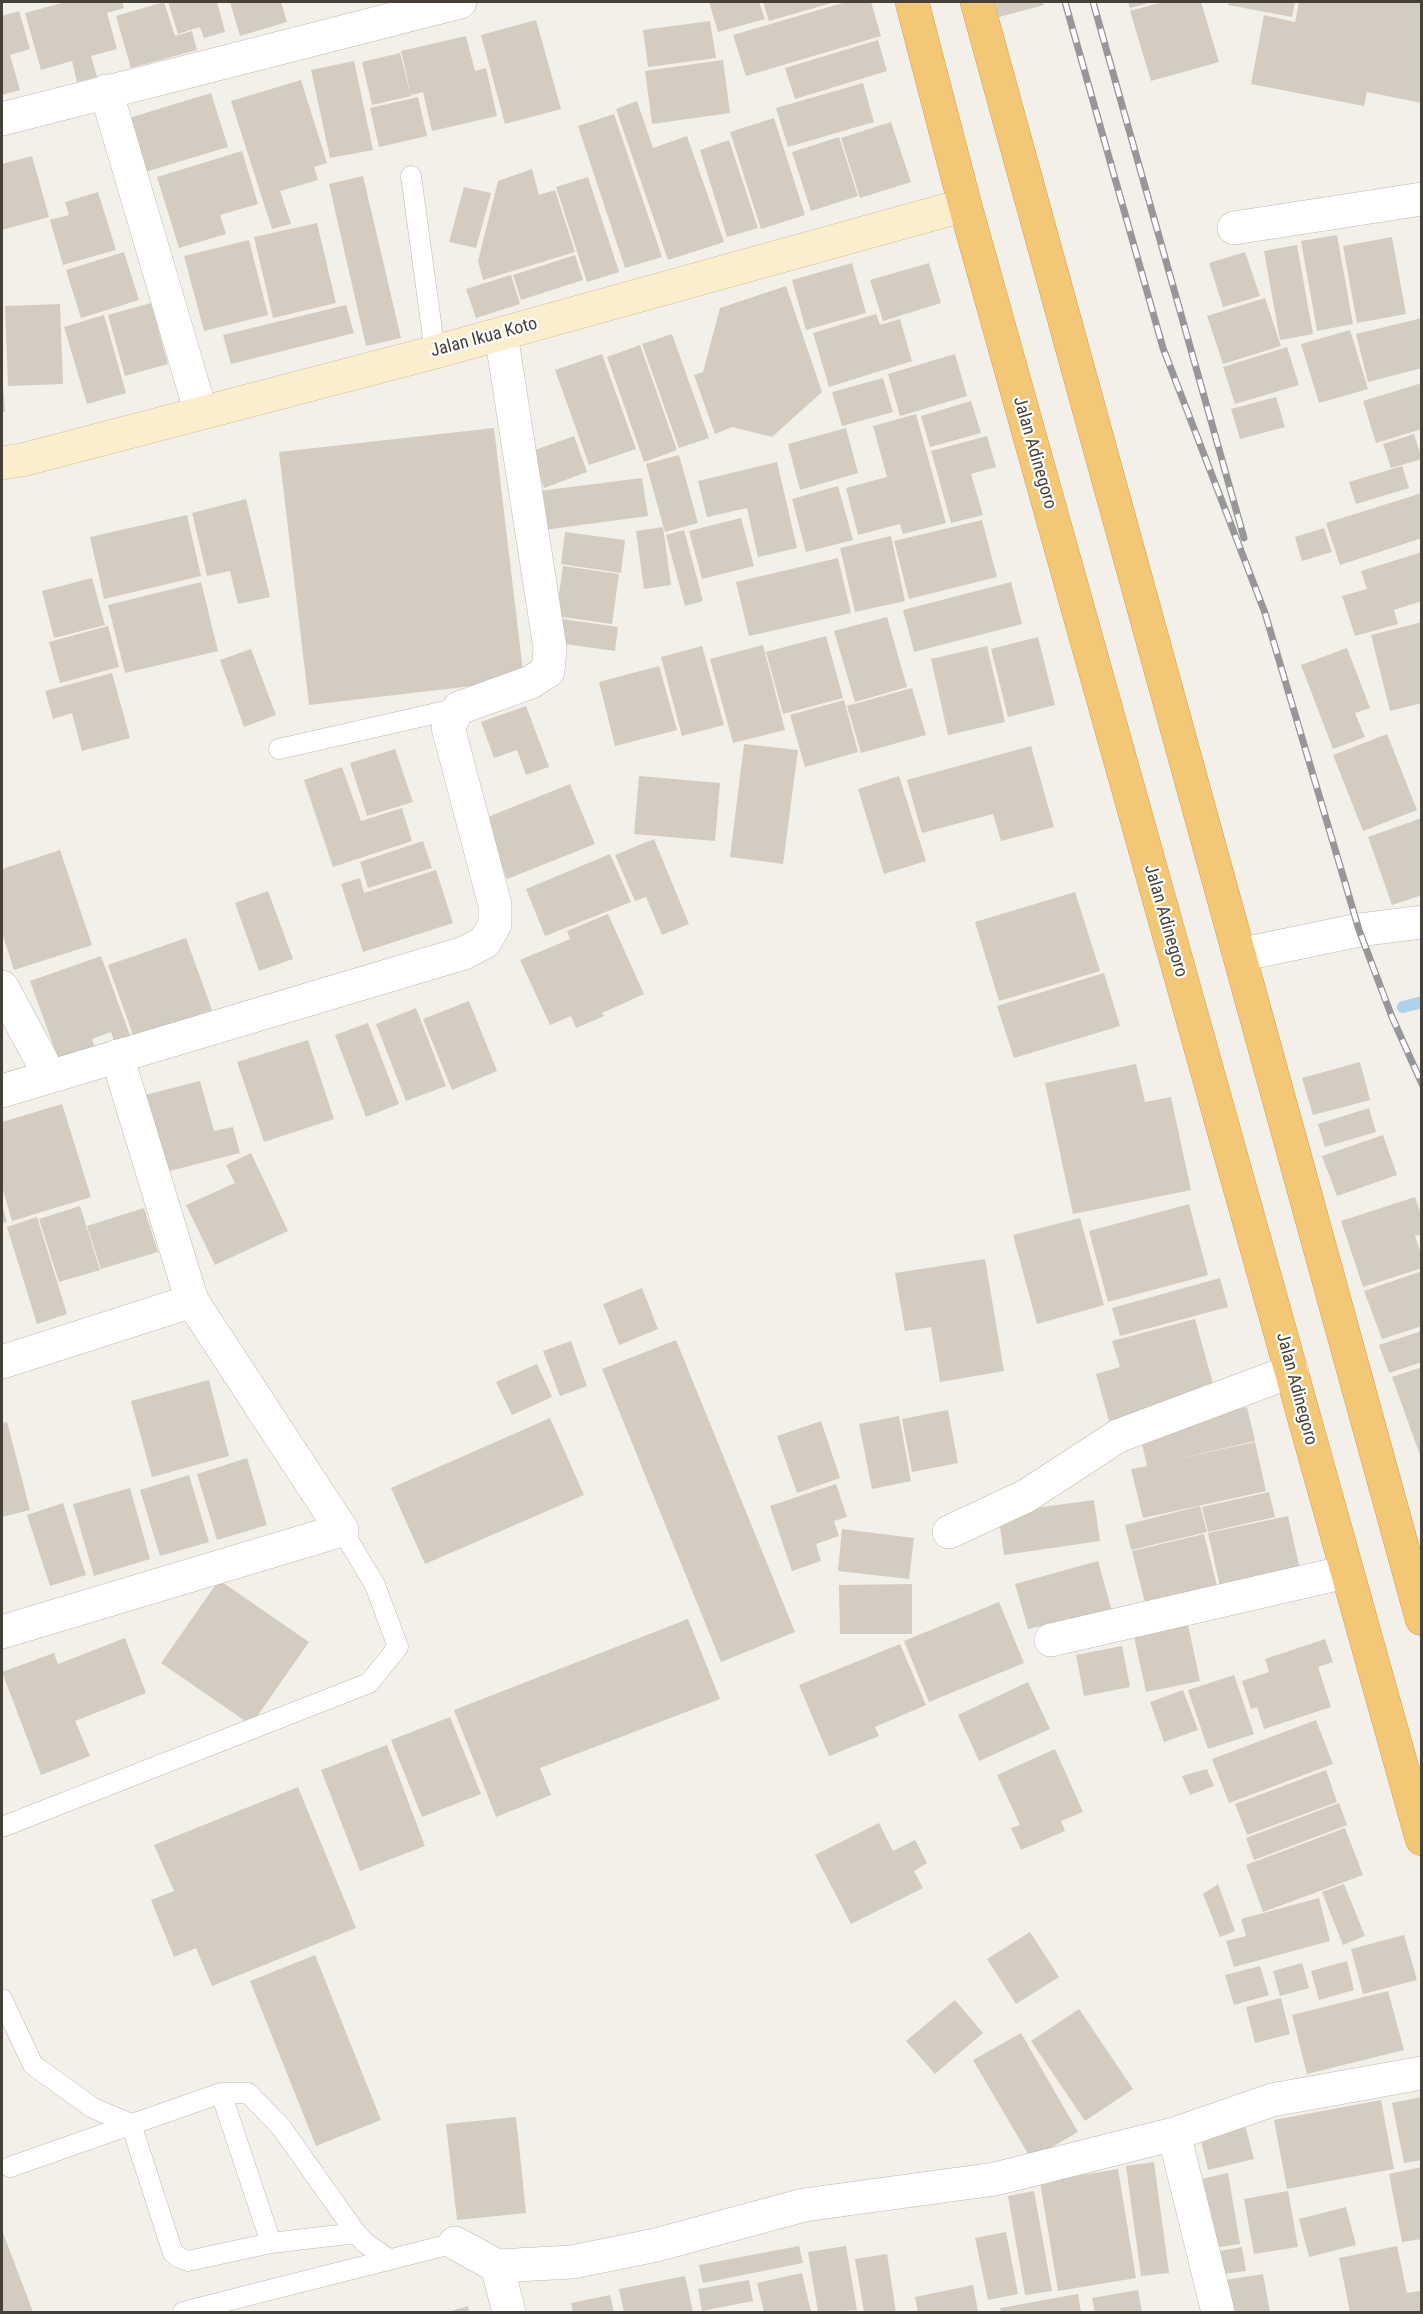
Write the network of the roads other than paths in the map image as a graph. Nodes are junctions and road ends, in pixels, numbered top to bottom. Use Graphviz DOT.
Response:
graph roads {
  1 [pos="460,2"];
  2 [pos="912,2"];
  3 [pos="976,2"];
  4 [pos="106,91"];
  5 [pos="2,119"];
  6 [pos="411,176"];
  7 [pos="1422,199"];
  8 [pos="965,205"];
  9 [pos="1234,228"];
  10 [pos="501,334"];
  11 [pos="435,352"];
  12 [pos="201,413"];
  13 [pos="2,463"];
  14 [pos="459,708"];
  15 [pos="279,749"];
  16 [pos="1422,922"];
  17 [pos="1239,955"];
  18 [pos="2,987"];
  19 [pos="117,1056"];
  20 [pos="50,1076"];
  21 [pos="2,1091"];
  22 [pos="192,1301"];
  23 [pos="2,1362"];
  24 [pos="1292,1371"];
  25 [pos="342,1530"];
  26 [pos="950,1532"];
  27 [pos="1346,1572"];
  28 [pos="1422,1619"];
  29 [pos="2,1632"];
  30 [pos="1051,1640"];
  31 [pos="2,1827"];
  32 [pos="1422,1839"];
  33 [pos="2,1999"];
  34 [pos="1422,2073"];
  35 [pos="220,2093"];
  36 [pos="131,2124"];
  37 [pos="1174,2134"];
  38 [pos="10,2168"];
  39 [pos="356,2233"];
  40 [pos="272,2243"];
  41 [pos="455,2243"];
  42 [pos="390,2260"];
  43 [pos="497,2266"];
  44 [pos="183,2313"];
  45 [pos="509,2313"];
  46 [pos="1218,2313"];
  1 -- 4 [label="street"];
  2 -- 8 [label="highway, Jalan Adinegoro"];
  3 -- 17 [label="highway"];
  4 -- 5 [label="street"];
  4 -- 12 [label="street"];
  6 -- 11 [label="lane"];
  7 -- 9 [label="street"];
  8 -- 10 [label="street, Jalan Ikua Koto"];
  8 -- 24 [label="highway, Jalan Adinegoro"];
  10 -- 11 [label="street, Jalan Ikua Koto"];
  10 -- 14 [label="street"];
  11 -- 12 [label="street, Jalan Ikua Koto"];
  12 -- 13 [label="street, Jalan Ikua Koto"];
  14 -- 15 [label="lane"];
  14 -- 19 [label="street"];
  16 -- 17 [label="street"];
  17 -- 28 [label="highway"];
  18 -- 20 [label="street"];
  19 -- 20 [label="street"];
  19 -- 22 [label="street"];
  20 -- 21 [label="street"];
  22 -- 23 [label="street"];
  22 -- 25 [label="street"];
  24 -- 26 [label="street"];
  24 -- 27 [label="highway, Jalan Adinegoro"];
  25 -- 29 [label="street"];
  25 -- 31 [label="lane"];
  27 -- 30 [label="street"];
  27 -- 32 [label="highway, Jalan Adinegoro"];
  33 -- 36 [label="lane"];
  34 -- 37 [label="street"];
  35 -- 36 [label="lane"];
  35 -- 39 [label="lane"];
  35 -- 40 [label="lane"];
  36 -- 38 [label="lane"];
  36 -- 40 [label="lane"];
  37 -- 43 [label="street"];
  37 -- 46 [label="street"];
  39 -- 40 [label="lane"];
  39 -- 42 [label="lane"];
  41 -- 42 [label="lane"];
  41 -- 43 [label="street"];
  42 -- 44 [label="lane"];
  43 -- 45 [label="street"];
}
